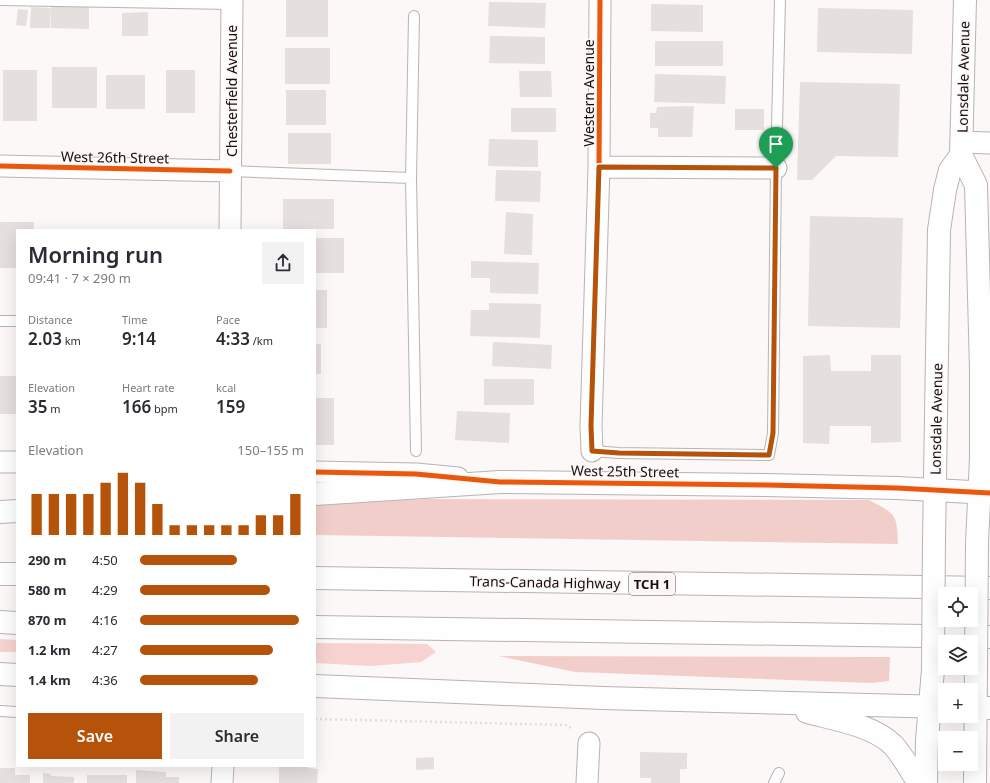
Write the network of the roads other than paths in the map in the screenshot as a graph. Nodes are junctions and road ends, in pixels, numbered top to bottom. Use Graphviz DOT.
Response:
graph roads {
  1 [pos="0,0"];
  2 [pos="600,0"];
  3 [pos="780,0"];
  4 [pos="965,0"];
  5 [pos="232,2"];
  6 [pos="414,16"];
  7 [pos="990,142"];
  8 [pos="962,148"];
  9 [pos="0,166"];
  10 [pos="599,167"];
  11 [pos="776,168"];
  12 [pos="230,171"];
  13 [pos="411,178"];
  14 [pos="230,229"];
  15 [pos="0,321"];
  16 [pos="16,321"];
  17 [pos="986,378"];
  18 [pos="416,451"];
  19 [pos="592,451"];
  20 [pos="0,462"];
  21 [pos="16,462"];
  22 [pos="316,472"];
  23 [pos="500,482"];
  24 [pos="935,490"];
  25 [pos="985,493"];
  26 [pos="316,494"];
  27 [pos="16,511"];
  28 [pos="0,512"];
  29 [pos="0,574"];
  30 [pos="16,574"];
  31 [pos="316,578"];
  32 [pos="990,588"];
  33 [pos="0,622"];
  34 [pos="16,623"];
  35 [pos="316,627"];
  36 [pos="990,637"];
  37 [pos="0,674"];
  38 [pos="16,675"];
  39 [pos="316,686"];
  40 [pos="773,704"];
  41 [pos="938,707"];
  42 [pos="979,708"];
  43 [pos="0,711"];
  44 [pos="16,712"];
  45 [pos="589,743"];
  46 [pos="223,767"];
  47 [pos="779,773"];
  48 [pos="222,783"];
  49 [pos="587,783"];
  50 [pos="774,783"];
  51 [pos="919,783"];
  52 [pos="926,783"];
  53 [pos="975,783"];
  1 -- 5 [label="lane"];
  2 -- 10 [label="street, Western Avenue"];
  3 -- 11 [label="lane"];
  4 -- 8 [label="main road, Lonsdale Avenue"];
  5 -- 12 [label="street, Chesterfield Avenue"];
  6 -- 13 [label="lane"];
  7 -- 8 [label="street"];
  8 -- 17 [label="main road, Lonsdale Avenue"];
  8 -- 24 [label="main road, Lonsdale Avenue"];
  9 -- 12 [label="street, West 26th Street"];
  10 -- 11 [label="street"];
  10 -- 19 [label="street, Western Avenue"];
  11 -- 19 [label="lane"];
  12 -- 13 [label="lane"];
  12 -- 14 [label="street, Chesterfield Avenue"];
  13 -- 18 [label="lane"];
  15 -- 16 [label="lane"];
  17 -- 25 [label="main road, Lonsdale Avenue"];
  20 -- 21 [label="street"];
  22 -- 23 [label="street, West 25th Street"];
  23 -- 24 [label="main road, West 25th Street"];
  23 -- 26 [label="main road"];
  24 -- 25 [label="main road, West 25th Street"];
  24 -- 41 [label="main road, Lonsdale Avenue, bridge"];
  25 -- 42 [label="main road, Lonsdale Avenue, bridge"];
  27 -- 28 [label="main road"];
  29 -- 30 [label="main road"];
  31 -- 32 [label="main road, Trans-Canada Highway / TCH 1"];
  33 -- 34 [label="main road"];
  35 -- 36 [label="main road"];
  37 -- 38 [label="main road"];
  39 -- 40 [label="main road"];
  40 -- 41 [label="main road"];
  40 -- 51 [label="main road"];
  41 -- 52 [label="main road, Lonsdale Avenue"];
  42 -- 53 [label="main road, Lonsdale Avenue"];
  43 -- 44 [label="lane"];
  45 -- 49 [label="street"];
  46 -- 48 [label="street"];
  47 -- 50 [label="lane"];
}
